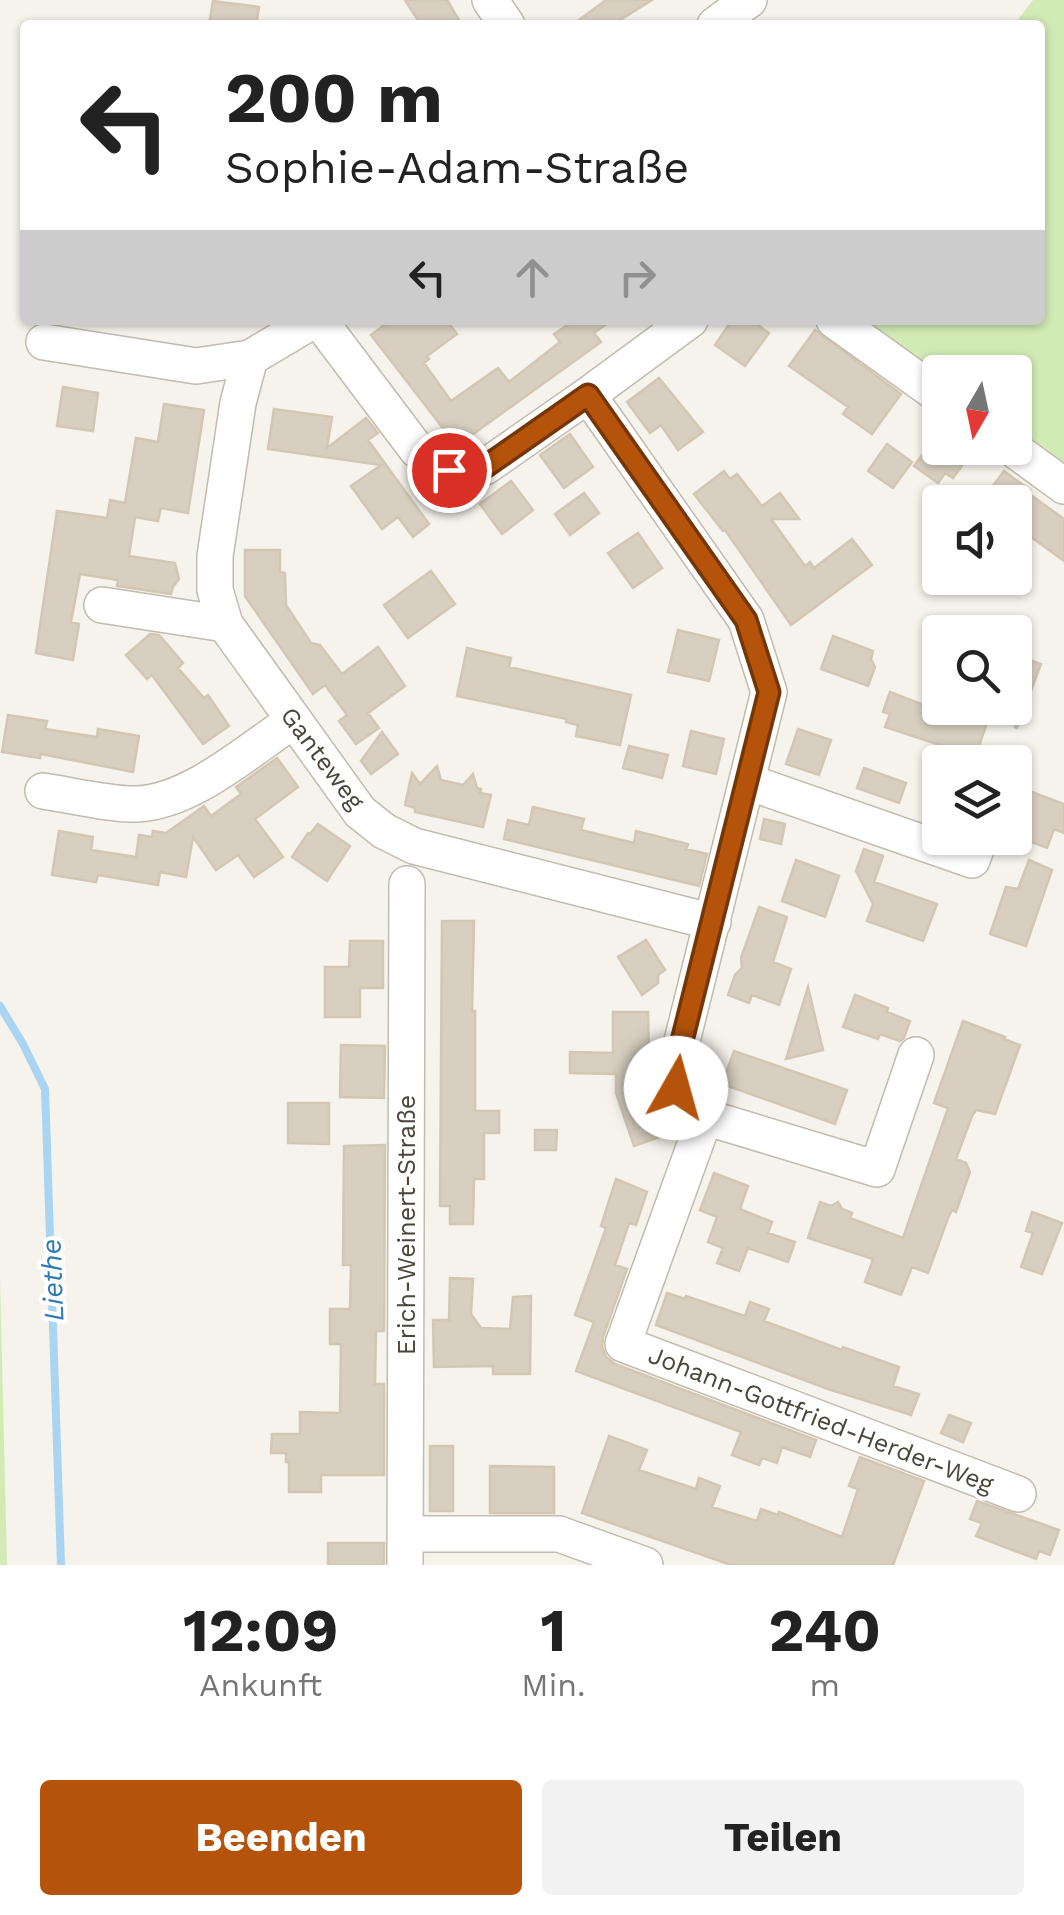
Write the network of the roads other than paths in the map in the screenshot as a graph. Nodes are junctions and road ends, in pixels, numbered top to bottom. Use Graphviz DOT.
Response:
graph roads {
  1 [pos="749,0"];
  2 [pos="722,20"];
  3 [pos="307,325"];
  4 [pos="320,325"];
  5 [pos="683,325"];
  6 [pos="841,325"];
  7 [pos="44,342"];
  8 [pos="250,358"];
  9 [pos="922,383"];
  10 [pos="588,395"];
  11 [pos="1032,463"];
  12 [pos="1064,486"];
  13 [pos="102,605"];
  14 [pos="225,624"];
  15 [pos="294,720"];
  16 [pos="748,782"];
  17 [pos="43,791"];
  18 [pos="922,843"];
  19 [pos="407,884"];
  20 [pos="713,922"];
  21 [pos="916,1055"];
  22 [pos="706,1116"];
  23 [pos="1018,1494"];
  24 [pos="405,1550"];
  25 [pos="645,1565"];
  1 -- 2 [label="street"];
  3 -- 8 [label="street"];
  4 -- 10 [label="street"];
  5 -- 10 [label="street"];
  6 -- 9 [label="street"];
  7 -- 8 [label="street"];
  8 -- 14 [label="street, Ganteweg"];
  10 -- 16 [label="street"];
  11 -- 12 [label="street"];
  13 -- 14 [label="street"];
  14 -- 15 [label="street, Ganteweg"];
  15 -- 17 [label="street"];
  15 -- 20 [label="street, Ganteweg"];
  16 -- 18 [label="street"];
  16 -- 20 [label="street"];
  19 -- 24 [label="street, Erich-Weinert-Straße"];
  20 -- 22 [label="street"];
  21 -- 22 [label="street"];
  22 -- 23 [label="street, Johann-Gottfried-Herder-Weg"];
  24 -- 25 [label="street"];
}
